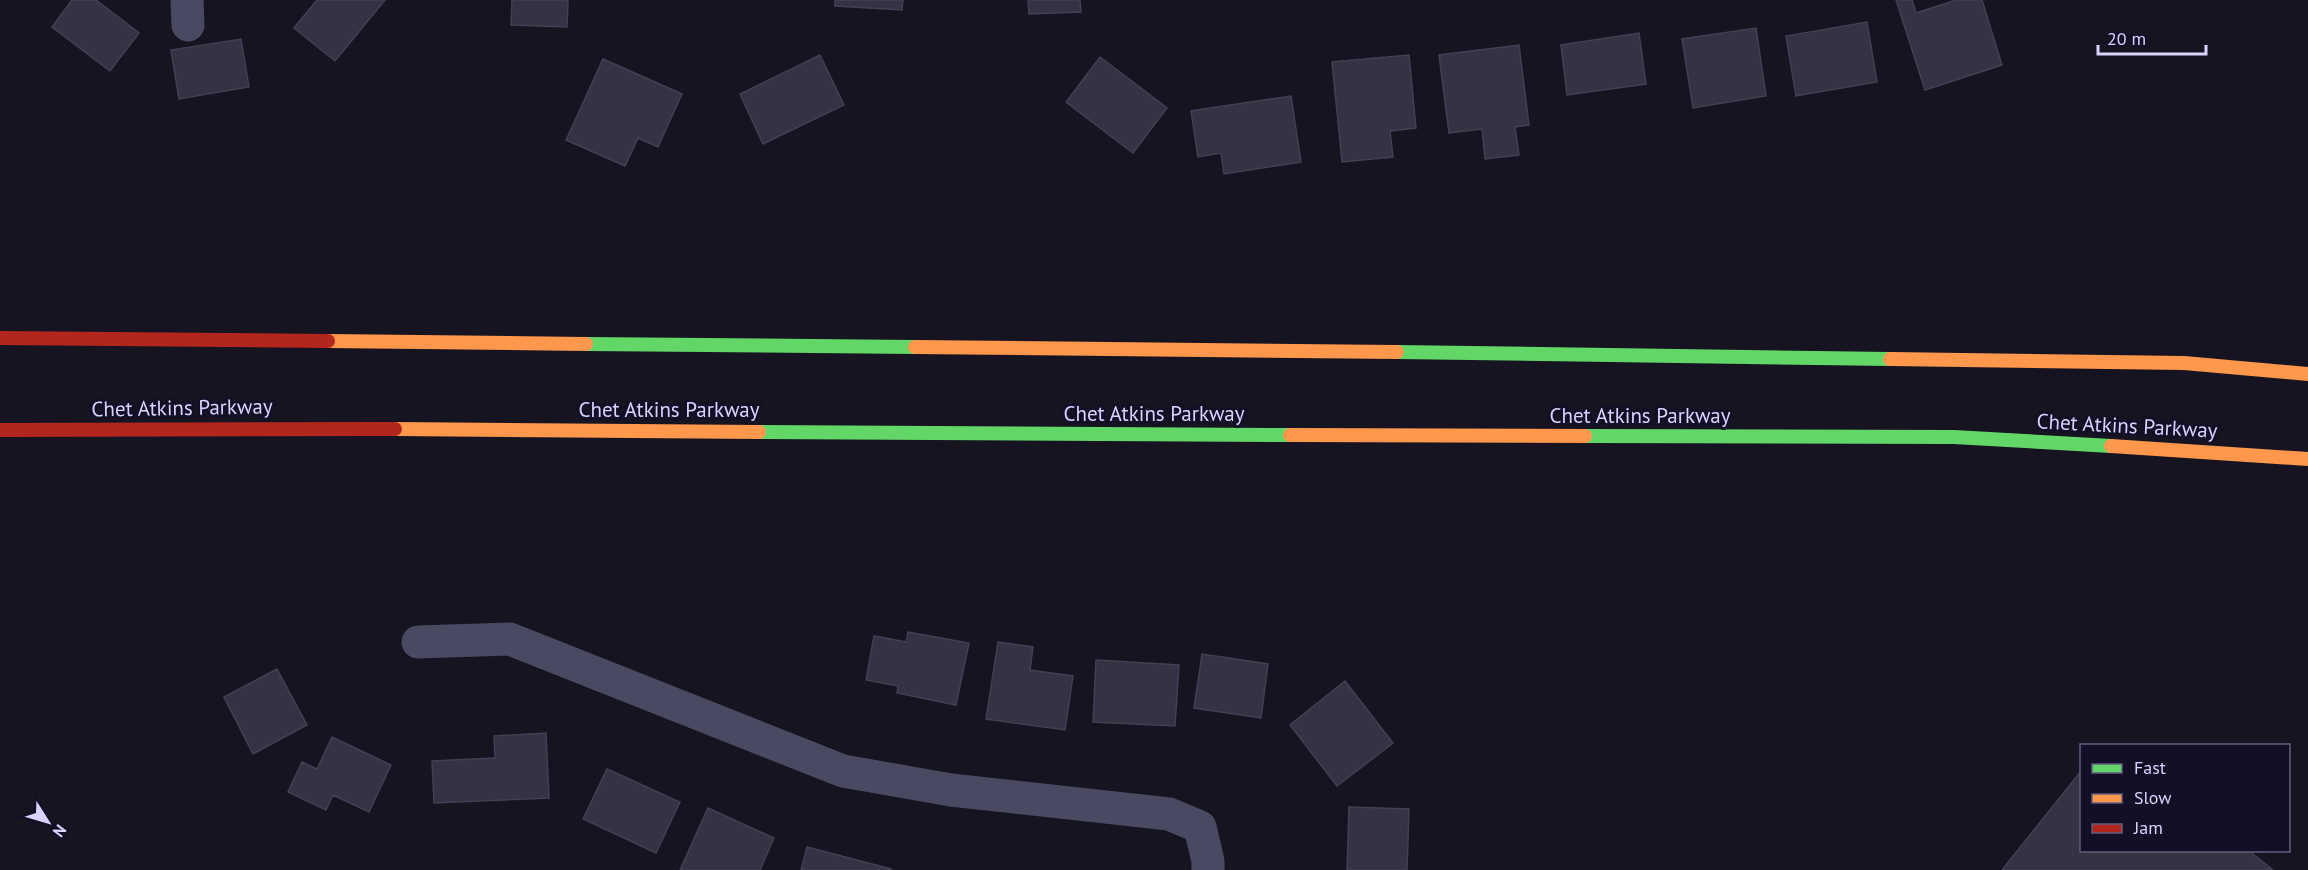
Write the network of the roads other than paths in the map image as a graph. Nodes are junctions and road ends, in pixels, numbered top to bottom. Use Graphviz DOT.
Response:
graph roads {
  1 [pos="0,338"];
  2 [pos="2308,375"];
  3 [pos="0,430"];
  4 [pos="2308,459"];
  5 [pos="418,642"];
  6 [pos="1208,870"];
  1 -- 2 [label="highway"];
  3 -- 4 [label="highway, Chet Atkins Parkway"];
  5 -- 6 [label="street"];
}
